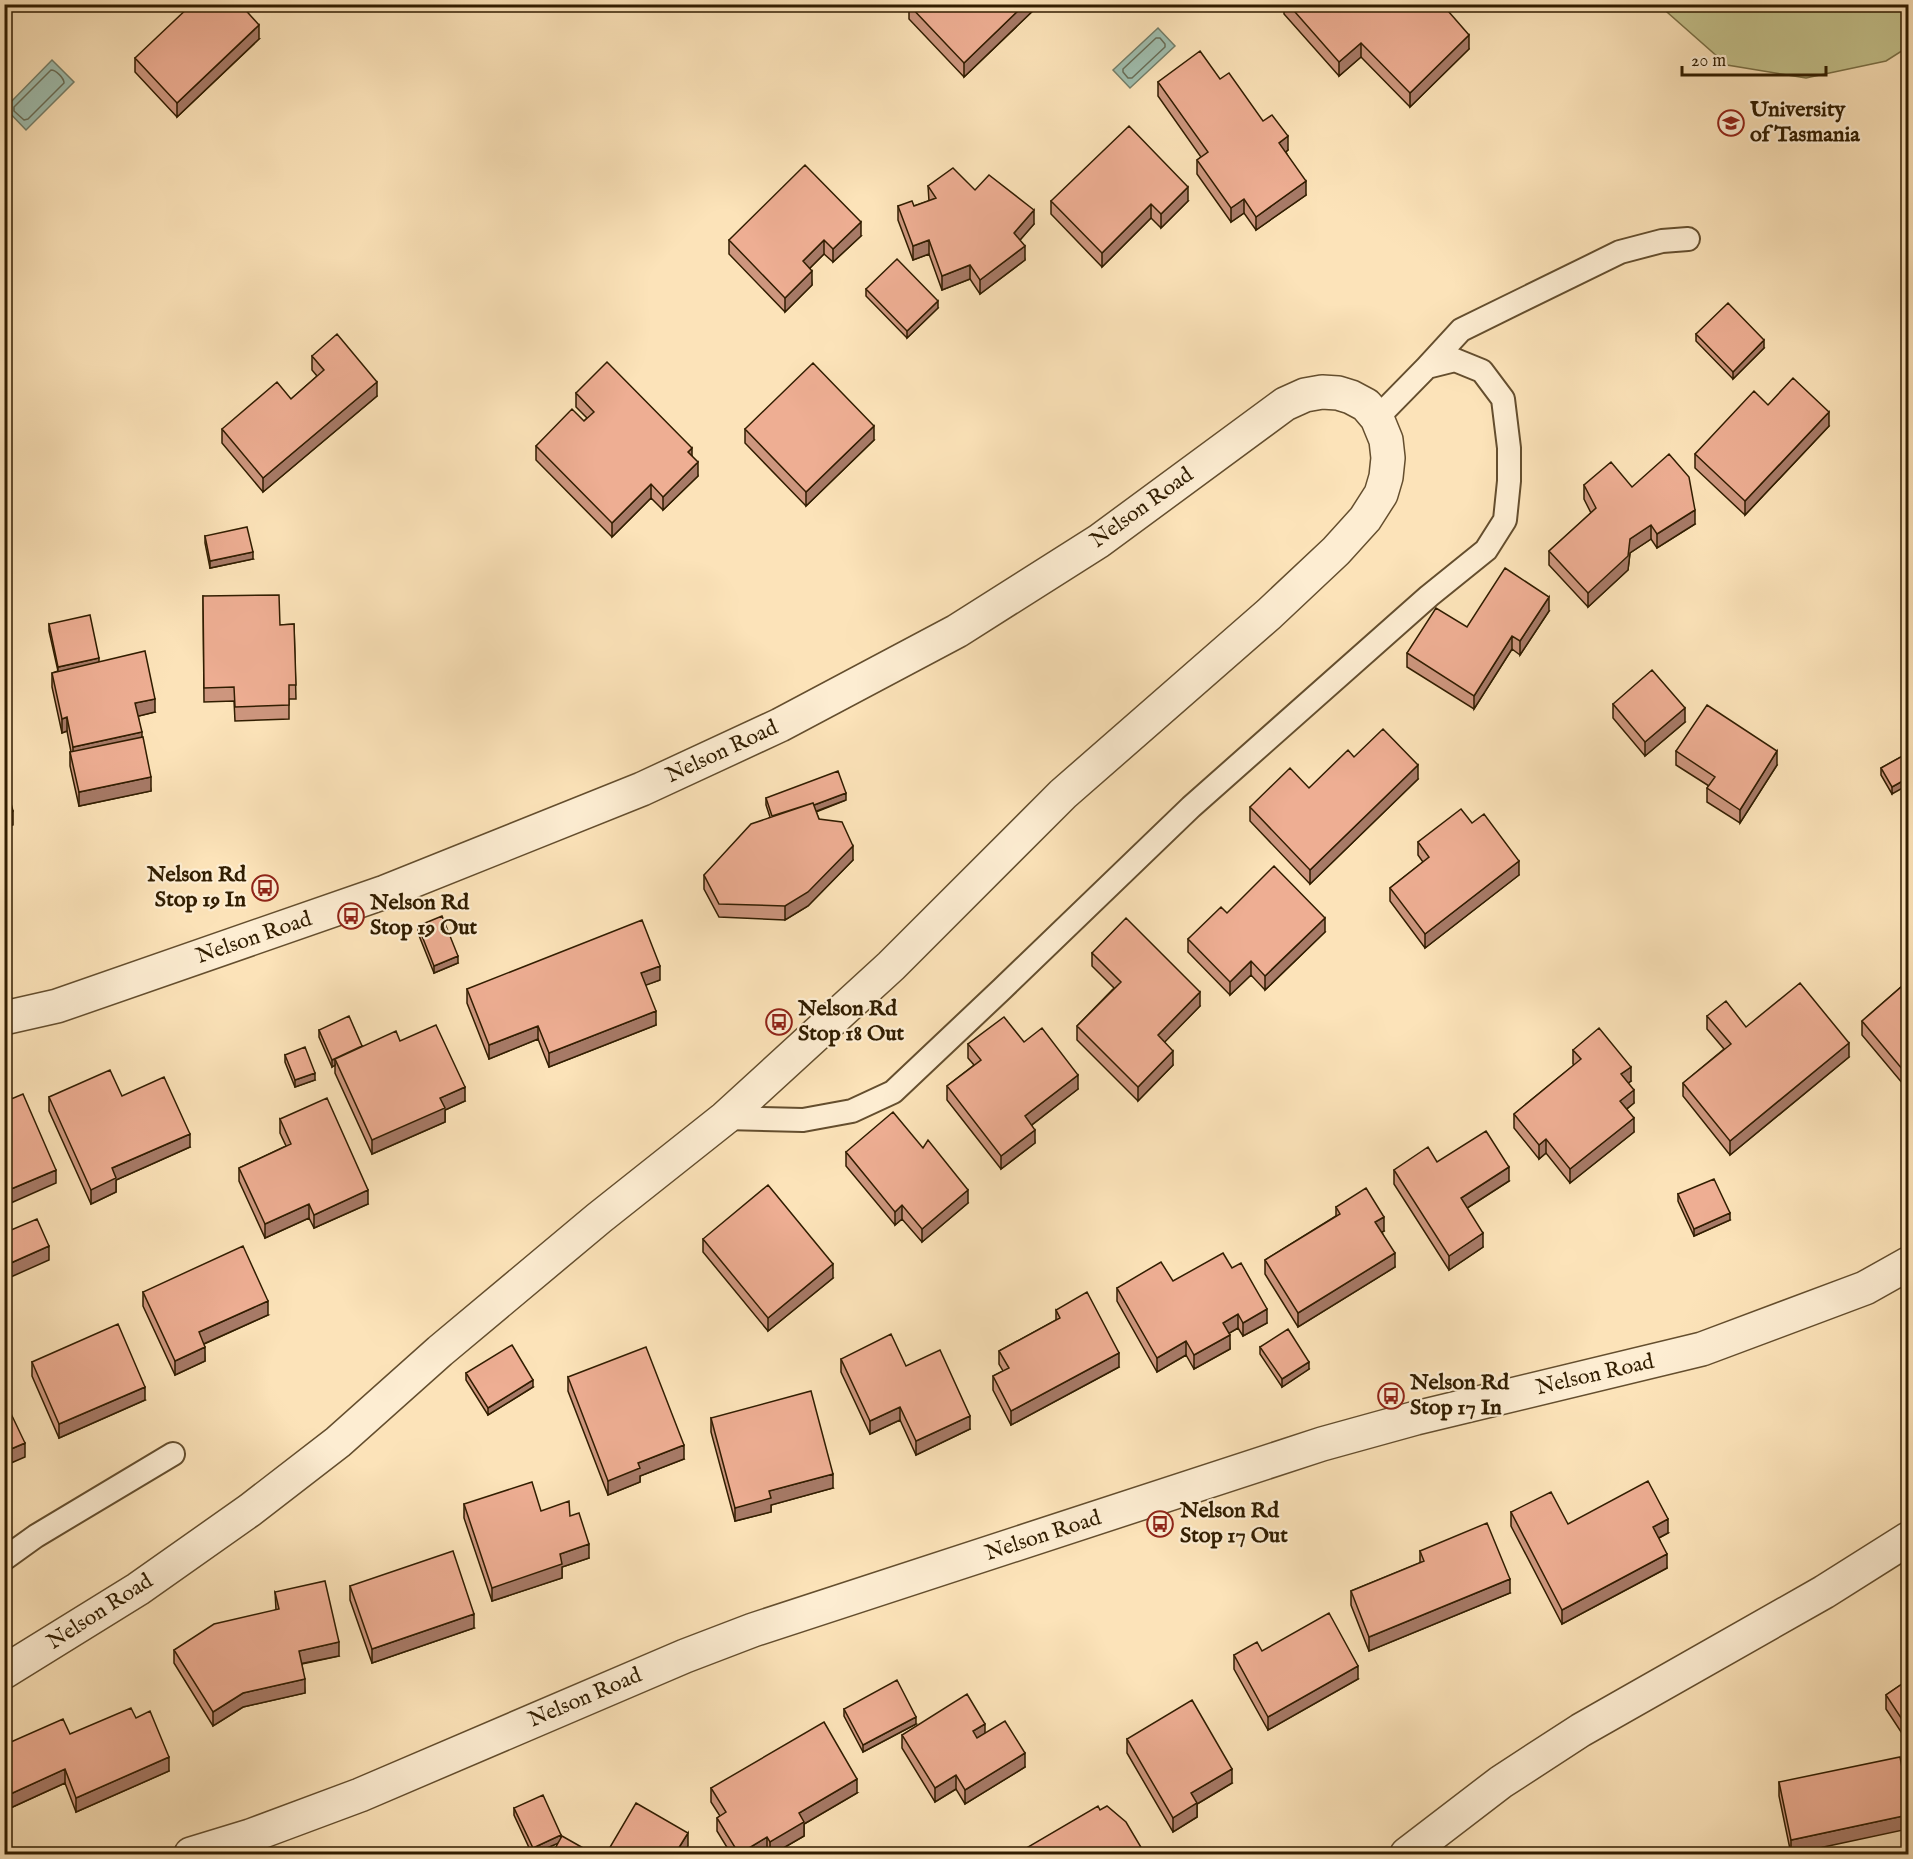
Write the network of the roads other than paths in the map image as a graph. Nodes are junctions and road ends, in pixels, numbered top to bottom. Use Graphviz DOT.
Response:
graph roads {
  1 [pos="1688,239"];
  2 [pos="1427,367"];
  3 [pos="1377,418"];
  4 [pos="4,1018"];
  5 [pos="725,1118"];
  6 [pos="1908,1264"];
  7 [pos="173,1454"];
  8 [pos="1908,1539"];
  9 [pos="4,1559"];
  10 [pos="4,1672"];
  11 [pos="191,1854"];
  12 [pos="1407,1854"];
  1 -- 2 [label="lane"];
  2 -- 3 [label="lane"];
  2 -- 5 [label="lane"];
  3 -- 4 [label="street, Nelson Road"];
  3 -- 5 [label="street, Nelson Road"];
  5 -- 10 [label="street, Nelson Road"];
  6 -- 11 [label="street, Nelson Road"];
  7 -- 9 [label="lane"];
  8 -- 12 [label="street"];
}
